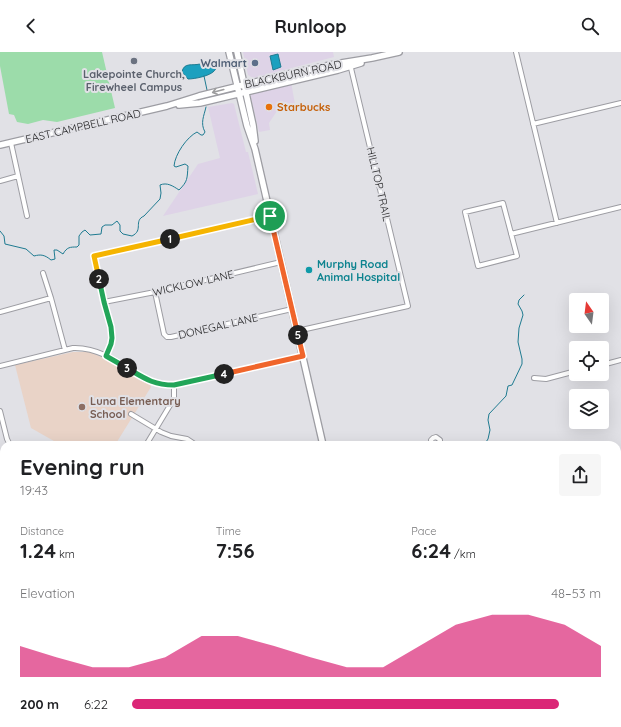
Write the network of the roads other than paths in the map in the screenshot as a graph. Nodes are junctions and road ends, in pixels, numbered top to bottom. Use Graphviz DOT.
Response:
graph roads {
  1 [pos="229,52"];
  2 [pos="236,52"];
  3 [pos="399,52"];
  4 [pos="516,52"];
  5 [pos="350,64"];
  6 [pos="319,67"];
  7 [pos="304,70"];
  8 [pos="320,74"];
  9 [pos="287,82"];
  10 [pos="244,84"];
  11 [pos="238,86"];
  12 [pos="243,92"];
  13 [pos="621,103"];
  14 [pos="167,106"];
  15 [pos="533,124"];
  16 [pos="11,143"];
  17 [pos="0,145"];
  18 [pos="18,176"];
  19 [pos="0,181"];
  20 [pos="621,207"];
  21 [pos="27,216"];
  22 [pos="270,216"];
  23 [pos="557,223"];
  24 [pos="511,234"];
  25 [pos="281,262"];
  26 [pos="43,273"];
  27 [pos="155,292"];
  28 [pos="51,298"];
  29 [pos="104,302"];
  30 [pos="0,306"];
  31 [pos="292,309"];
  32 [pos="1,312"];
  33 [pos="297,331"];
  34 [pos="65,350"];
  35 [pos="106,356"];
  36 [pos="303,356"];
  37 [pos="621,360"];
  38 [pos="609,363"];
  39 [pos="0,366"];
  40 [pos="569,373"];
  41 [pos="534,378"];
  42 [pos="174,385"];
  43 [pos="0,413"];
  44 [pos="131,414"];
  45 [pos="156,429"];
  46 [pos="8,441"];
  47 [pos="148,441"];
  48 [pos="189,441"];
  49 [pos="322,441"];
  50 [pos="431,441"];
  51 [pos="440,441"];
  1 -- 11 [label="main road"];
  2 -- 10 [label="main road"];
  3 -- 5 [label="main road, BLACKBURN ROAD"];
  4 -- 15 [label="street"];
  5 -- 6 [label="main road, BLACKBURN ROAD"];
  5 -- 8 [label="main road, BLACKBURN ROAD"];
  5 -- 33 [label="street, HILLTOP TRAIL"];
  6 -- 7 [label="main road, BLACKBURN ROAD"];
  6 -- 8 [label="main road"];
  7 -- 9 [label="main road"];
  7 -- 10 [label="main road, BLACKBURN ROAD"];
  8 -- 9 [label="main road, BLACKBURN ROAD"];
  9 -- 12 [label="main road, BLACKBURN ROAD"];
  10 -- 11 [label="main road, BLACKBURN ROAD"];
  10 -- 12 [label="main road"];
  11 -- 12 [label="main road"];
  11 -- 14 [label="main road, EAST CAMPBELL ROAD, one-way"];
  12 -- 14 [label="main road, EAST CAMPBELL ROAD"];
  12 -- 22 [label="main road"];
  13 -- 15 [label="street"];
  14 -- 16 [label="main road, EAST CAMPBELL ROAD"];
  15 -- 23 [label="street"];
  16 -- 17 [label="main road, EAST CAMPBELL ROAD"];
  16 -- 18 [label="street"];
  18 -- 19 [label="street"];
  18 -- 21 [label="street"];
  20 -- 23 [label="street"];
  22 -- 25 [label="main road"];
  22 -- 29 [label="street"];
  23 -- 24 [label="street"];
  24 -- 24 [label="street"];
  25 -- 27 [label="street, WICKLOW LANE"];
  25 -- 31 [label="main road"];
  26 -- 28 [label="street"];
  27 -- 29 [label="street, WICKLOW LANE"];
  27 -- 31 [label="street, DONEGAL LANE"];
  28 -- 32 [label="street"];
  28 -- 34 [label="street"];
  29 -- 35 [label="street"];
  30 -- 32 [label="street"];
  31 -- 33 [label="main road"];
  33 -- 36 [label="main road"];
  34 -- 35 [label="street"];
  34 -- 39 [label="street"];
  35 -- 42 [label="street"];
  36 -- 42 [label="street"];
  36 -- 49 [label="main road"];
  37 -- 38 [label="street"];
  40 -- 41 [label="street"];
  42 -- 45 [label="street"];
  43 -- 46 [label="street"];
  44 -- 45 [label="street"];
  45 -- 47 [label="street"];
  45 -- 48 [label="street"];
  50 -- 51 [label="street"];
}
